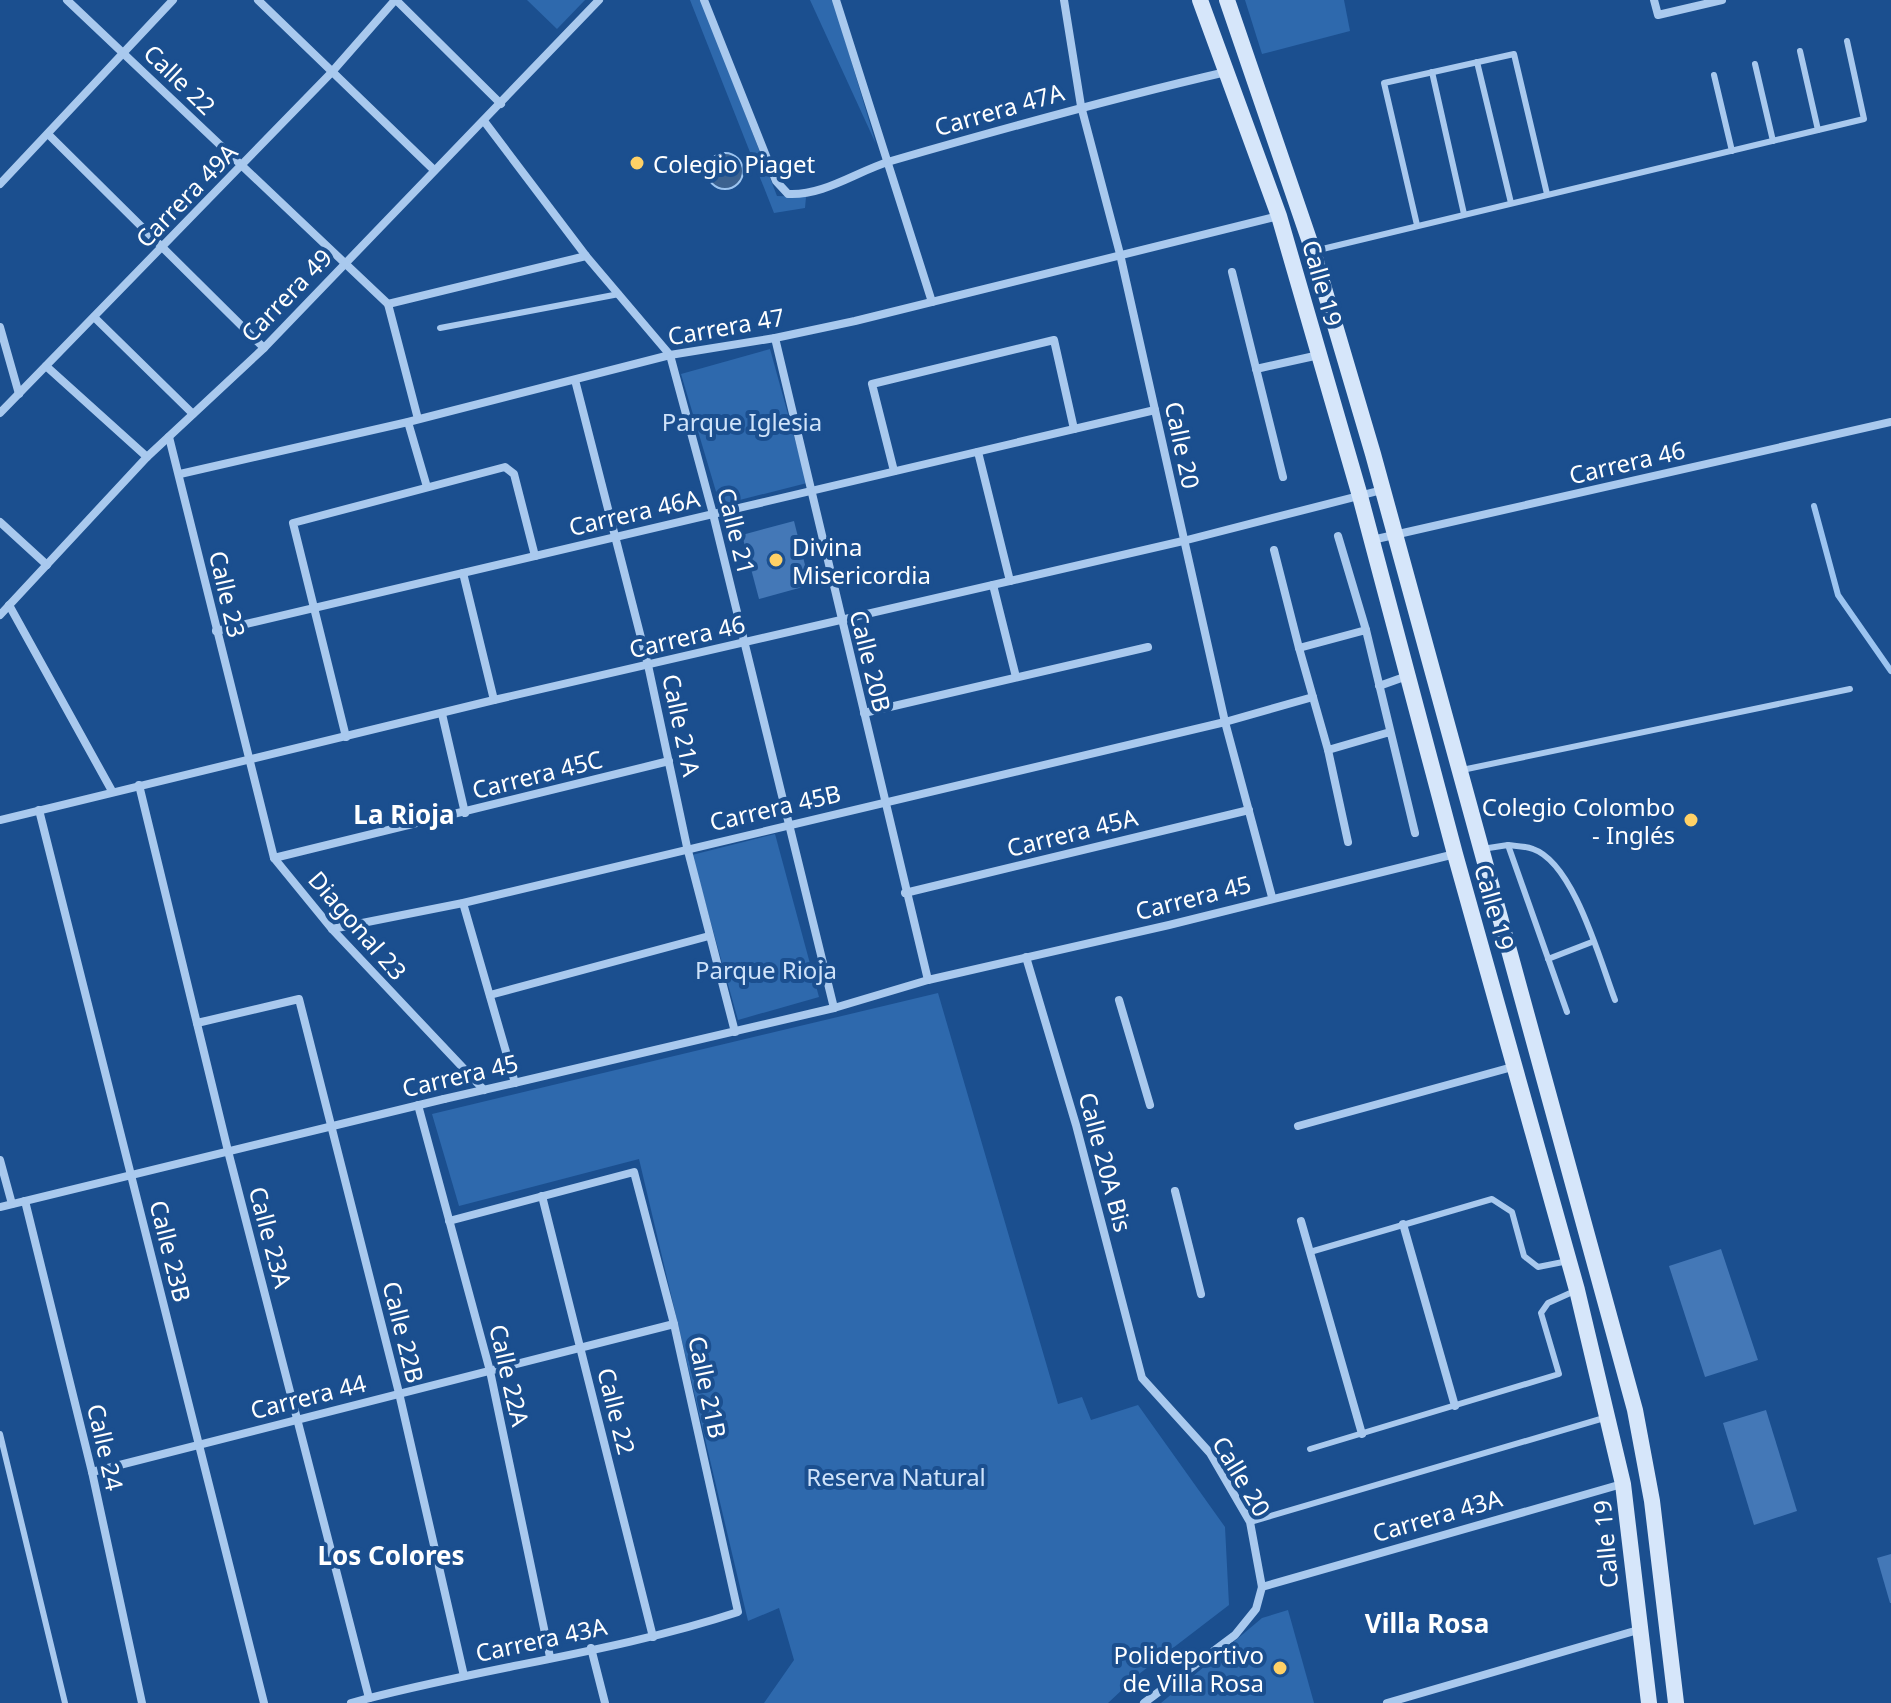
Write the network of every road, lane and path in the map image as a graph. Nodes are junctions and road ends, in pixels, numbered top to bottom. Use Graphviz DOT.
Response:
graph roads {
  1 [pos="67,0"];
  2 [pos="173,0"];
  3 [pos="258,0"];
  4 [pos="396,0"];
  5 [pos="599,0"];
  6 [pos="704,0"];
  7 [pos="836,0"];
  8 [pos="1064,0"];
  9 [pos="1200,0"];
  10 [pos="1227,0"];
  11 [pos="1654,0"];
  12 [pos="1722,0"];
  13 [pos="1847,41"];
  14 [pos="1800,51"];
  15 [pos="125,54"];
  16 [pos="1477,62"];
  17 [pos="1755,64"];
  18 [pos="1226,72"];
  19 [pos="1432,72"];
  20 [pos="331,73"];
  21 [pos="1714,75"];
  22 [pos="501,104"];
  23 [pos="1081,106"];
  24 [pos="484,121"];
  25 [pos="1818,130"];
  26 [pos="49,135"];
  27 [pos="1773,141"];
  28 [pos="1732,151"];
  29 [pos="885,163"];
  30 [pos="242,166"];
  31 [pos="434,170"];
  32 [pos="0,184"];
  33 [pos="1547,194"];
  34 [pos="1511,203"];
  35 [pos="1464,214"];
  36 [pos="1279,216"];
  37 [pos="1417,225"];
  38 [pos="164,247"];
  39 [pos="1313,251"];
  40 [pos="1120,254"];
  41 [pos="586,256"];
  42 [pos="343,265"];
  43 [pos="1232,272"];
  44 [pos="619,294"];
  45 [pos="932,302"];
  46 [pos="388,304"];
  47 [pos="94,317"];
  48 [pos="0,327"];
  49 [pos="440,328"];
  50 [pos="775,338"];
  51 [pos="264,348"];
  52 [pos="670,355"];
  53 [pos="1319,355"];
  54 [pos="46,366"];
  55 [pos="1256,369"];
  56 [pos="575,380"];
  57 [pos="19,394"];
  58 [pos="1155,410"];
  59 [pos="0,413"];
  60 [pos="193,414"];
  61 [pos="418,419"];
  62 [pos="408,422"];
  63 [pos="1891,422"];
  64 [pos="1074,429"];
  65 [pos="169,437"];
  66 [pos="978,452"];
  67 [pos="147,457"];
  68 [pos="894,471"];
  69 [pos="180,474"];
  70 [pos="1283,477"];
  71 [pos="427,487"];
  72 [pos="809,490"];
  73 [pos="1382,490"];
  74 [pos="1360,496"];
  75 [pos="713,514"];
  76 [pos="0,522"];
  77 [pos="1395,535"];
  78 [pos="1338,536"];
  79 [pos="616,537"];
  80 [pos="1183,541"];
  81 [pos="1372,541"];
  82 [pos="1274,550"];
  83 [pos="535,556"];
  84 [pos="47,565"];
  85 [pos="463,573"];
  86 [pos="1010,581"];
  87 [pos="993,585"];
  88 [pos="9,605"];
  89 [pos="315,607"];
  90 [pos="0,615"];
  91 [pos="840,622"];
  92 [pos="1366,630"];
  93 [pos="216,631"];
  94 [pos="745,643"];
  95 [pos="1148,647"];
  96 [pos="1299,648"];
  97 [pos="648,665"];
  98 [pos="1407,676"];
  99 [pos="1016,677"];
  100 [pos="1379,686"];
  101 [pos="1850,689"];
  102 [pos="1313,697"];
  103 [pos="494,700"];
  104 [pos="864,713"];
  105 [pos="442,714"];
  106 [pos="1225,722"];
  107 [pos="1390,732"];
  108 [pos="346,737"];
  109 [pos="1328,750"];
  110 [pos="247,760"];
  111 [pos="669,761"];
  112 [pos="1459,771"];
  113 [pos="139,785"];
  114 [pos="112,791"];
  115 [pos="884,802"];
  116 [pos="39,810"];
  117 [pos="1249,810"];
  118 [pos="465,813"];
  119 [pos="0,820"];
  120 [pos="791,824"];
  121 [pos="1415,833"];
  122 [pos="1348,842"];
  123 [pos="1508,845"];
  124 [pos="687,847"];
  125 [pos="1480,850"];
  126 [pos="1455,854"];
  127 [pos="274,858"];
  128 [pos="905,893"];
  129 [pos="1272,897"];
  130 [pos="463,903"];
  131 [pos="332,929"];
  132 [pos="709,936"];
  133 [pos="1592,942"];
  134 [pos="1026,957"];
  135 [pos="1548,959"];
  136 [pos="928,980"];
  137 [pos="490,995"];
  138 [pos="1119,1000"];
  139 [pos="1615,1000"];
  140 [pos="834,1008"];
  141 [pos="1567,1012"];
  142 [pos="197,1023"];
  143 [pos="735,1032"];
  144 [pos="1517,1066"];
  145 [pos="514,1083"];
  146 [pos="484,1090"];
  147 [pos="418,1105"];
  148 [pos="1150,1105"];
  149 [pos="331,1126"];
  150 [pos="1298,1126"];
  151 [pos="228,1151"];
  152 [pos="0,1160"];
  153 [pos="131,1175"];
  154 [pos="1175,1191"];
  155 [pos="542,1196"];
  156 [pos="25,1201"];
  157 [pos="12,1204"];
  158 [pos="0,1207"];
  159 [pos="449,1221"];
  160 [pos="1301,1221"];
  161 [pos="1403,1224"];
  162 [pos="1310,1252"];
  163 [pos="1568,1261"];
  164 [pos="1577,1290"];
  165 [pos="1201,1294"];
  166 [pos="674,1324"];
  167 [pos="581,1348"];
  168 [pos="490,1371"];
  169 [pos="1142,1378"];
  170 [pos="399,1393"];
  171 [pos="1455,1406"];
  172 [pos="1609,1416"];
  173 [pos="298,1419"];
  174 [pos="0,1434"];
  175 [pos="1362,1434"];
  176 [pos="199,1444"];
  177 [pos="1310,1449"];
  178 [pos="92,1472"];
  179 [pos="1623,1484"];
  180 [pos="1250,1522"];
  181 [pos="1262,1587"];
  182 [pos="738,1612"];
  183 [pos="1638,1630"];
  184 [pos="653,1637"];
  185 [pos="591,1648"];
  186 [pos="550,1657"];
  187 [pos="464,1676"];
  188 [pos="369,1698"];
  189 [pos="65,1703"];
  190 [pos="142,1703"];
  191 [pos="264,1703"];
  192 [pos="351,1703"];
  193 [pos="605,1703"];
  194 [pos="1144,1703"];
  195 [pos="1387,1703"];
  196 [pos="1649,1703"];
  197 [pos="1676,1703"];
  1 -- 15 [label="street, Calle 22"];
  2 -- 15 [label="street"];
  3 -- 20 [label="street"];
  4 -- 20 [label="street, Carrera 49A"];
  4 -- 22 [label="street"];
  5 -- 22 [label="street, Carrera 49"];
  6 -- 29 [label="street, Carrera 47A"];
  7 -- 29 [label="street"];
  8 -- 23 [label="street, Calle 20"];
  9 -- 18 [label="main road, Calle 19"];
  10 -- 39 [label="main road, Calle 19"];
  11 -- 12 [label="street"];
  13 -- 25 [label="lane"];
  14 -- 25 [label="lane"];
  15 -- 26 [label="street"];
  15 -- 30 [label="street, Calle 22"];
  16 -- 19 [label="lane"];
  16 -- 33 [label="lane"];
  16 -- 34 [label="lane"];
  17 -- 27 [label="lane"];
  18 -- 23 [label="street, Carrera 47A"];
  18 -- 36 [label="main road, Calle 19"];
  19 -- 35 [label="lane"];
  19 -- 37 [label="lane"];
  20 -- 30 [label="street, Carrera 49A"];
  20 -- 31 [label="street"];
  21 -- 28 [label="lane"];
  22 -- 24 [label="street, Carrera 49"];
  23 -- 29 [label="street, Carrera 47A"];
  23 -- 40 [label="street, Calle 20"];
  24 -- 31 [label="street, Carrera 49"];
  24 -- 41 [label="street, Calle 21"];
  25 -- 27 [label="lane"];
  26 -- 32 [label="street"];
  26 -- 38 [label="street"];
  27 -- 28 [label="lane"];
  28 -- 33 [label="lane"];
  29 -- 45 [label="street"];
  30 -- 38 [label="street, Carrera 49A"];
  30 -- 42 [label="street, Calle 22"];
  31 -- 42 [label="street, Carrera 49"];
  33 -- 34 [label="lane"];
  34 -- 35 [label="lane"];
  35 -- 37 [label="lane"];
  36 -- 40 [label="street, Carrera 47"];
  36 -- 53 [label="main road, Calle 19"];
  37 -- 39 [label="lane"];
  38 -- 47 [label="street, Carrera 49A"];
  38 -- 51 [label="street"];
  39 -- 73 [label="main road, Calle 19"];
  40 -- 45 [label="street, Carrera 47"];
  40 -- 58 [label="street, Calle 20"];
  41 -- 44 [label="street, Calle 21"];
  41 -- 46 [label="street"];
  42 -- 46 [label="street, Calle 22"];
  42 -- 51 [label="street, Carrera 49"];
  43 -- 55 [label="street"];
  44 -- 49 [label="lane"];
  44 -- 52 [label="street, Calle 21"];
  45 -- 50 [label="street, Carrera 47"];
  46 -- 61 [label="street"];
  47 -- 54 [label="street, Carrera 49A"];
  47 -- 60 [label="street"];
  48 -- 57 [label="street"];
  50 -- 52 [label="street, Carrera 47"];
  50 -- 72 [label="street, Calle 20B"];
  51 -- 60 [label="street, Carrera 49"];
  52 -- 56 [label="street, Carrera 47"];
  52 -- 75 [label="street, Calle 21"];
  53 -- 55 [label="street"];
  53 -- 74 [label="main road, Calle 19"];
  54 -- 57 [label="street, Carrera 49A"];
  54 -- 67 [label="street"];
  55 -- 70 [label="street"];
  56 -- 61 [label="street, Carrera 47"];
  56 -- 79 [label="street, Calle 21A"];
  57 -- 59 [label="street, Carrera 49A"];
  58 -- 64 [label="street, Carrera 46A"];
  58 -- 80 [label="street, Calle 20"];
  60 -- 65 [label="street, Carrera 49"];
  61 -- 62 [label="street, Carrera 47"];
  62 -- 69 [label="street, Carrera 47"];
  62 -- 71 [label="street"];
  63 -- 77 [label="street, Carrera 46"];
  64 -- 66 [label="street, Carrera 46A"];
  64 -- 68 [label="street"];
  65 -- 67 [label="street, Carrera 49"];
  65 -- 69 [label="street, Calle 23"];
  66 -- 68 [label="street, Carrera 46A"];
  66 -- 86 [label="street"];
  67 -- 84 [label="street, Carrera 49"];
  68 -- 72 [label="street, Carrera 46A"];
  69 -- 93 [label="street, Calle 23"];
  71 -- 83 [label="street"];
  71 -- 89 [label="street"];
  72 -- 75 [label="street, Carrera 46A"];
  72 -- 91 [label="street, Calle 20B"];
  73 -- 74 [label="street, Carrera 46"];
  73 -- 77 [label="main road, Calle 19"];
  74 -- 80 [label="street, Carrera 46"];
  74 -- 81 [label="main road, Calle 19"];
  75 -- 79 [label="street, Carrera 46A"];
  75 -- 94 [label="street, Calle 21"];
  76 -- 84 [label="street"];
  77 -- 81 [label="street, Carrera 46"];
  77 -- 112 [label="main road, Calle 19"];
  78 -- 92 [label="street"];
  79 -- 83 [label="street, Carrera 46A"];
  79 -- 97 [label="street, Calle 21A"];
  80 -- 86 [label="street, Carrera 46"];
  80 -- 106 [label="street, Calle 20"];
  81 -- 98 [label="main road, Calle 19"];
  82 -- 96 [label="street"];
  83 -- 85 [label="street, Carrera 46A"];
  84 -- 88 [label="street, Carrera 49"];
  85 -- 89 [label="street, Carrera 46A"];
  85 -- 103 [label="street"];
  86 -- 87 [label="street, Carrera 46"];
  87 -- 91 [label="street, Carrera 46"];
  87 -- 99 [label="street"];
  88 -- 90 [label="street, Carrera 49"];
  88 -- 114 [label="street"];
  89 -- 93 [label="street, Carrera 46A"];
  89 -- 108 [label="street"];
  91 -- 94 [label="street, Carrera 46"];
  91 -- 104 [label="street, Calle 20B"];
  92 -- 96 [label="street"];
  92 -- 100 [label="street"];
  93 -- 110 [label="street, Calle 23"];
  94 -- 97 [label="street, Carrera 46"];
  94 -- 120 [label="street, Calle 21"];
  95 -- 99 [label="street"];
  96 -- 102 [label="street"];
  97 -- 103 [label="street, Carrera 46"];
  97 -- 111 [label="street, Calle 21A"];
  98 -- 100 [label="street"];
  98 -- 126 [label="main road, Calle 19"];
  99 -- 104 [label="street"];
  100 -- 107 [label="street"];
  101 -- 112 [label="lane"];
  102 -- 106 [label="street, Carrera 45B"];
  102 -- 109 [label="street"];
  103 -- 105 [label="street, Carrera 46"];
  104 -- 115 [label="street, Calle 20B"];
  105 -- 108 [label="street, Carrera 46"];
  105 -- 118 [label="street"];
  106 -- 115 [label="street, Carrera 45B"];
  106 -- 117 [label="street, Calle 20"];
  107 -- 109 [label="street"];
  107 -- 121 [label="street"];
  108 -- 110 [label="street, Carrera 46"];
  109 -- 122 [label="street"];
  110 -- 113 [label="street, Carrera 46"];
  110 -- 127 [label="street, Diagonal 23"];
  111 -- 118 [label="street, Carrera 45C"];
  111 -- 124 [label="street, Calle 21A"];
  112 -- 125 [label="main road, Calle 19"];
  113 -- 114 [label="street, Carrera 46"];
  113 -- 142 [label="street, Calle 23A"];
  114 -- 116 [label="street, Carrera 46"];
  115 -- 120 [label="street, Carrera 45B"];
  115 -- 128 [label="street, Calle 20B"];
  116 -- 119 [label="street, Carrera 46"];
  116 -- 153 [label="street, Calle 23B"];
  117 -- 128 [label="street, Carrera 45A"];
  117 -- 129 [label="street, Calle 20"];
  118 -- 127 [label="street, Carrera 45C"];
  120 -- 124 [label="street, Carrera 45B"];
  120 -- 140 [label="street, Calle 21"];
  123 -- 125 [label="lane"];
  123 -- 133 [label="lane"];
  123 -- 135 [label="lane"];
  124 -- 130 [label="street, Carrera 45B"];
  124 -- 132 [label="street, Calle 21A"];
  125 -- 197 [label="main road, Calle 19"];
  126 -- 129 [label="street, Carrera 45"];
  126 -- 144 [label="main road, Calle 19"];
  127 -- 131 [label="street, Diagonal 23"];
  128 -- 136 [label="street, Calle 20B"];
  129 -- 134 [label="street, Carrera 45"];
  130 -- 131 [label="street, Carrera 45B"];
  130 -- 137 [label="street"];
  131 -- 146 [label="street, Diagonal 23"];
  132 -- 137 [label="street"];
  132 -- 143 [label="street, Calle 21A"];
  133 -- 135 [label="lane"];
  133 -- 139 [label="lane"];
  134 -- 136 [label="street, Carrera 45"];
  134 -- 169 [label="street, Calle 20A Bis"];
  135 -- 141 [label="lane"];
  136 -- 140 [label="street, Carrera 45"];
  137 -- 145 [label="street"];
  138 -- 148 [label="street"];
  140 -- 143 [label="street, Carrera 45"];
  142 -- 149 [label="street, Calle 22B"];
  142 -- 151 [label="street, Calle 23A"];
  143 -- 145 [label="street, Carrera 45"];
  144 -- 150 [label="street"];
  144 -- 163 [label="main road, Calle 19"];
  145 -- 147 [label="street, Carrera 45, bridge"];
  147 -- 149 [label="street, Carrera 45"];
  147 -- 159 [label="street, Calle 22A"];
  149 -- 151 [label="street, Carrera 45"];
  149 -- 170 [label="street, Calle 22B"];
  151 -- 153 [label="street, Carrera 45"];
  151 -- 173 [label="street, Calle 23A"];
  152 -- 157 [label="street"];
  153 -- 156 [label="street, Carrera 45"];
  153 -- 176 [label="street, Calle 23B"];
  154 -- 165 [label="street"];
  155 -- 159 [label="street"];
  155 -- 166 [label="street, Calle 21B"];
  155 -- 167 [label="street, Calle 22"];
  156 -- 157 [label="street, Carrera 45"];
  156 -- 178 [label="street, Calle 24"];
  157 -- 158 [label="street, Carrera 45"];
  159 -- 168 [label="street, Calle 22A"];
  160 -- 162 [label="street"];
  161 -- 162 [label="lane"];
  161 -- 163 [label="lane"];
  161 -- 171 [label="street"];
  162 -- 175 [label="street"];
  163 -- 164 [label="main road, Calle 19"];
  164 -- 171 [label="lane"];
  164 -- 172 [label="main road, Calle 19"];
  166 -- 167 [label="street, Carrera 44"];
  166 -- 182 [label="street, Calle 21B"];
  167 -- 168 [label="street, Carrera 44"];
  167 -- 184 [label="street, Calle 22"];
  168 -- 170 [label="street, Carrera 44"];
  168 -- 186 [label="street, Calle 22A"];
  169 -- 180 [label="street, Calle 20"];
  170 -- 173 [label="street, Carrera 44"];
  170 -- 187 [label="street, Calle 22B"];
  171 -- 175 [label="lane"];
  172 -- 179 [label="main road, Calle 19"];
  172 -- 180 [label="lane"];
  173 -- 176 [label="street, Carrera 44"];
  173 -- 188 [label="street, Calle 23A"];
  174 -- 189 [label="lane"];
  175 -- 177 [label="lane"];
  176 -- 178 [label="street, Carrera 44"];
  176 -- 191 [label="street, Calle 23B"];
  178 -- 190 [label="street, Calle 24"];
  179 -- 181 [label="street, Carrera 43A"];
  179 -- 183 [label="main road, Calle 19"];
  180 -- 181 [label="street, Calle 20"];
  181 -- 194 [label="street"];
  182 -- 184 [label="street, Carrera 43A"];
  183 -- 195 [label="street"];
  183 -- 196 [label="main road, Calle 19"];
  184 -- 185 [label="street, Carrera 43A"];
  185 -- 186 [label="street, Carrera 43A"];
  185 -- 193 [label="street"];
  186 -- 187 [label="street, Carrera 43A"];
  187 -- 188 [label="street, Carrera 43A"];
  188 -- 192 [label="street, Carrera 43A"];
}
